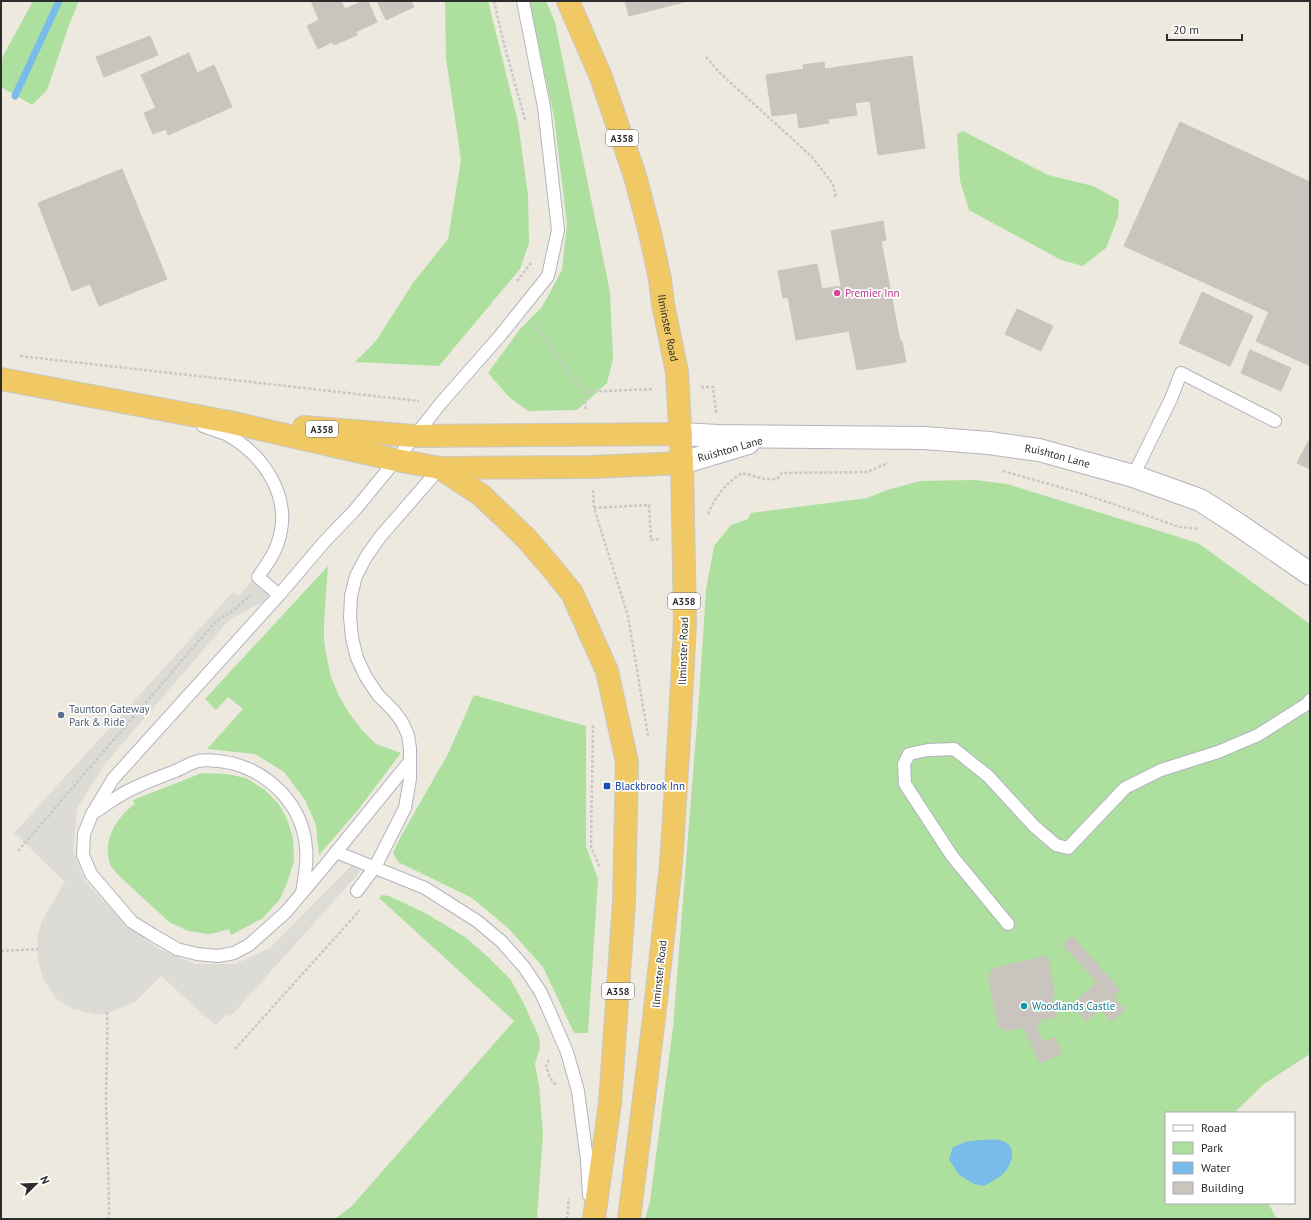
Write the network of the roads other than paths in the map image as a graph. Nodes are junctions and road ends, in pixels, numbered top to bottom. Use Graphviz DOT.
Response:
graph roads {
  1 [pos="523,1"];
  2 [pos="568,1"];
  3 [pos="1,379"];
  4 [pos="154,408"];
  5 [pos="1275,421"];
  6 [pos="229,422"];
  7 [pos="681,434"];
  8 [pos="414,436"];
  9 [pos="778,436"];
  10 [pos="396,460"];
  11 [pos="682,463"];
  12 [pos="440,468"];
  13 [pos="1133,476"];
  14 [pos="1310,574"];
  15 [pos="279,595"];
  16 [pos="1310,700"];
  17 [pos="410,761"];
  18 [pos="92,814"];
  19 [pos="336,852"];
  20 [pos="375,867"];
  21 [pos="356,891"];
  22 [pos="302,894"];
  23 [pos="1008,924"];
  24 [pos="590,1219"];
  25 [pos="594,1219"];
  26 [pos="629,1219"];
  1 -- 8 [label="lane"];
  2 -- 7 [label="highway, Ilminster Road / A358"];
  3 -- 4 [label="highway, A358"];
  4 -- 6 [label="highway, A358"];
  4 -- 15 [label="lane"];
  5 -- 13 [label="lane"];
  6 -- 8 [label="highway, A358"];
  6 -- 10 [label="highway, A358"];
  7 -- 8 [label="highway, A358"];
  7 -- 9 [label="street, Ruishton Lane"];
  7 -- 11 [label="highway, Ilminster Road / A358"];
  8 -- 10 [label="lane"];
  9 -- 11 [label="street, Ruishton Lane"];
  9 -- 13 [label="street, Ruishton Lane"];
  10 -- 12 [label="highway, A358"];
  10 -- 15 [label="lane"];
  11 -- 12 [label="highway, A358"];
  11 -- 26 [label="highway, Ilminster Road / A358"];
  12 -- 17 [label="lane"];
  12 -- 25 [label="highway, A358"];
  13 -- 14 [label="street, Ruishton Lane"];
  15 -- 18 [label="lane"];
  16 -- 23 [label="lane"];
  17 -- 19 [label="lane"];
  17 -- 20 [label="lane"];
  18 -- 22 [label="lane"];
  18 -- 22 [label="lane"];
  19 -- 20 [label="lane"];
  19 -- 22 [label="lane"];
  20 -- 21 [label="lane"];
  20 -- 24 [label="lane"];
}
